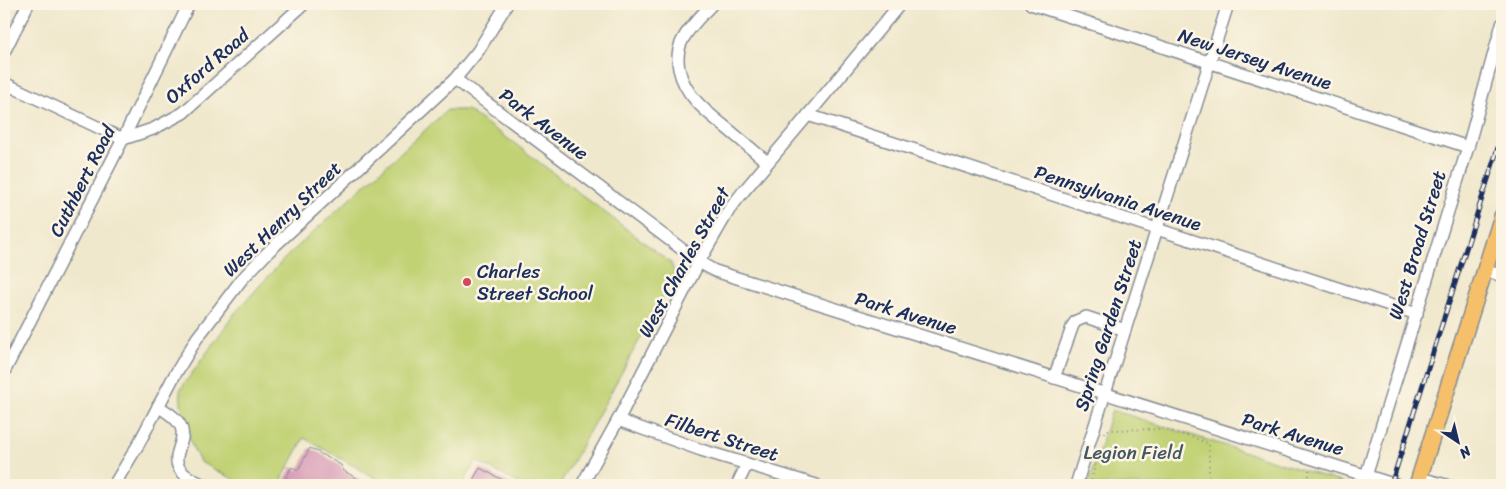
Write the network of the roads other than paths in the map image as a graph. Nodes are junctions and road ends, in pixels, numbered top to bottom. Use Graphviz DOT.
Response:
graph roads {
  1 [pos="28,4"];
  2 [pos="188,4"];
  3 [pos="304,4"];
  4 [pos="507,4"];
  5 [pos="712,4"];
  6 [pos="900,4"];
  7 [pos="1031,4"];
  8 [pos="1228,4"];
  9 [pos="1502,24"];
  10 [pos="4,52"];
  11 [pos="1209,63"];
  12 [pos="455,79"];
  13 [pos="4,83"];
  14 [pos="808,115"];
  15 [pos="123,139"];
  16 [pos="1468,147"];
  17 [pos="768,162"];
  18 [pos="1502,216"];
  19 [pos="1157,229"];
  20 [pos="699,262"];
  21 [pos="1485,270"];
  22 [pos="1502,276"];
  23 [pos="1417,314"];
  24 [pos="1125,330"];
  25 [pos="4,372"];
  26 [pos="1054,378"];
  27 [pos="1105,394"];
  28 [pos="158,406"];
  29 [pos="618,420"];
  30 [pos="747,464"];
  31 [pos="1366,476"];
  32 [pos="1418,482"];
  33 [pos="115,485"];
  34 [pos="204,485"];
  35 [pos="582,485"];
  36 [pos="737,485"];
  37 [pos="816,485"];
  38 [pos="1076,485"];
  39 [pos="1396,485"];
  40 [pos="1446,485"];
  1 -- 10 [label="street"];
  2 -- 15 [label="street, Cuthbert Road"];
  3 -- 15 [label="street, Oxford Road"];
  4 -- 12 [label="street, West Henry Street"];
  5 -- 17 [label="street"];
  6 -- 14 [label="street, West Charles Street"];
  7 -- 11 [label="street, New Jersey Avenue"];
  8 -- 11 [label="street, Spring Garden Street"];
  9 -- 16 [label="street, West Broad Street"];
  11 -- 16 [label="street, New Jersey Avenue"];
  11 -- 19 [label="street, Spring Garden Street"];
  12 -- 20 [label="street, Park Avenue"];
  12 -- 28 [label="street, West Henry Street"];
  13 -- 15 [label="street"];
  14 -- 17 [label="street, West Charles Street"];
  14 -- 19 [label="street, Pennsylvania Avenue"];
  15 -- 25 [label="street, Cuthbert Road"];
  16 -- 23 [label="street, West Broad Street"];
  17 -- 20 [label="street, West Charles Street"];
  18 -- 21 [label="main road"];
  19 -- 23 [label="street, Pennsylvania Avenue"];
  19 -- 24 [label="street, Spring Garden Street"];
  20 -- 26 [label="street, Park Avenue"];
  20 -- 29 [label="street, West Charles Street"];
  21 -- 22 [label="street"];
  21 -- 32 [label="main road"];
  23 -- 31 [label="street, West Broad Street"];
  24 -- 26 [label="street"];
  24 -- 27 [label="street, Spring Garden Street"];
  26 -- 27 [label="street, Park Avenue"];
  27 -- 31 [label="street, Park Avenue"];
  27 -- 38 [label="street, Spring Garden Street"];
  28 -- 33 [label="street, West Henry Street"];
  28 -- 34 [label="street"];
  29 -- 30 [label="street, Filbert Street"];
  29 -- 35 [label="street, West Charles Street"];
  30 -- 36 [label="street"];
  30 -- 37 [label="street, Filbert Street"];
  31 -- 39 [label="street, Park Avenue"];
  32 -- 40 [label="street"];
}
